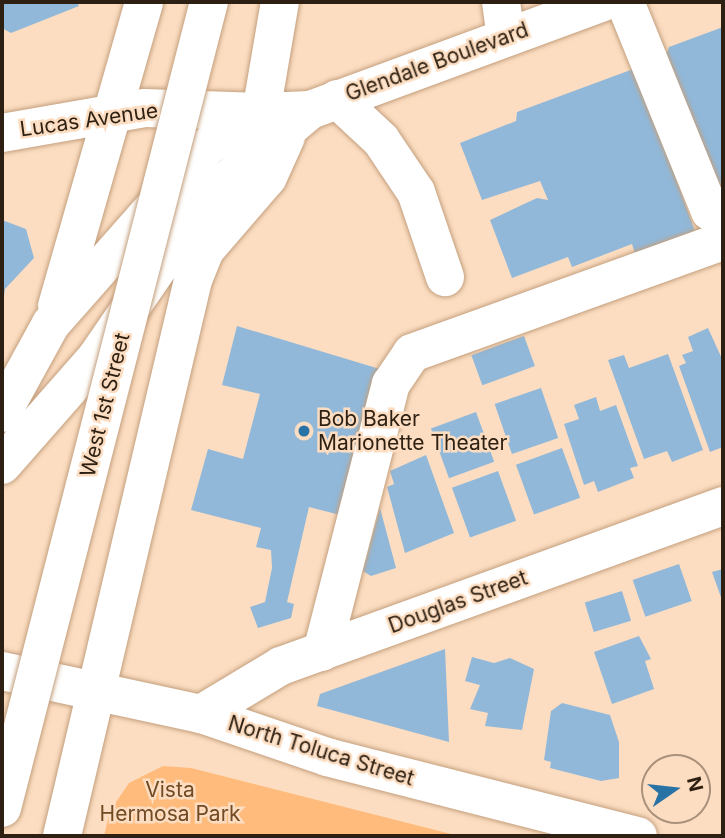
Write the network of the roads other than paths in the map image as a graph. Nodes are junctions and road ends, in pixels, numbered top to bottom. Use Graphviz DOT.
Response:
graph roads {
  1 [pos="144,2"];
  2 [pos="209,2"];
  3 [pos="280,2"];
  4 [pos="603,2"];
  5 [pos="625,2"];
  6 [pos="503,19"];
  7 [pos="300,112"];
  8 [pos="114,118"];
  9 [pos="2,133"];
  10 [pos="208,146"];
  11 [pos="253,155"];
  12 [pos="723,206"];
  13 [pos="723,240"];
  14 [pos="445,277"];
  15 [pos="51,324"];
  16 [pos="2,413"];
  17 [pos="2,465"];
  18 [pos="723,506"];
  19 [pos="322,652"];
  20 [pos="2,671"];
  21 [pos="96,693"];
  22 [pos="201,714"];
  23 [pos="2,808"];
  24 [pos="62,836"];
  25 [pos="638,836"];
  1 -- 8 [label="main road"];
  2 -- 23 [label="main road, West 1st Street, bridge"];
  3 -- 7 [label="main road"];
  4 -- 6 [label="main road, Glendale Boulevard"];
  5 -- 12 [label="main road"];
  6 -- 7 [label="main road, Glendale Boulevard"];
  7 -- 8 [label="main road, Lucas Avenue"];
  7 -- 10 [label="main road, Glendale Boulevard"];
  7 -- 11 [label="main road"];
  7 -- 14 [label="main road"];
  7 -- 21 [label="main road"];
  8 -- 9 [label="main road, Lucas Avenue"];
  8 -- 10 [label="main road"];
  8 -- 15 [label="main road"];
  10 -- 11 [label="main road"];
  10 -- 15 [label="main road, Glendale Boulevard"];
  11 -- 17 [label="main road"];
  13 -- 19 [label="main road"];
  15 -- 16 [label="main road"];
  18 -- 19 [label="main road, Douglas Street"];
  19 -- 22 [label="main road, Douglas Street"];
  20 -- 21 [label="main road, North Toluca Street"];
  21 -- 22 [label="main road, North Toluca Street"];
  21 -- 24 [label="main road"];
  22 -- 25 [label="main road, North Toluca Street"];
}
